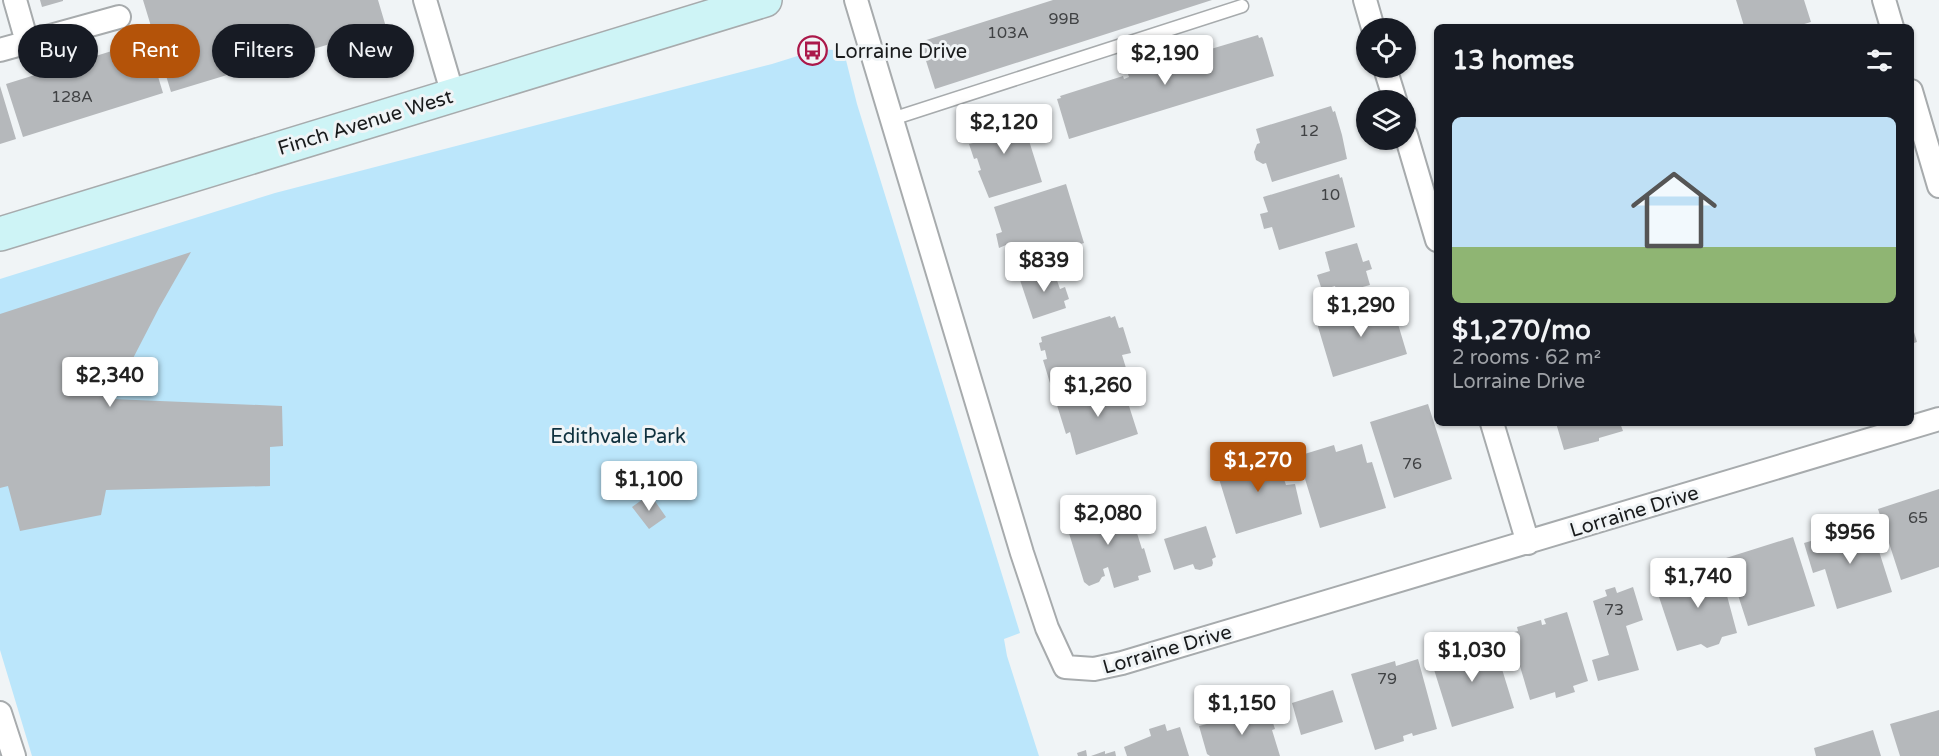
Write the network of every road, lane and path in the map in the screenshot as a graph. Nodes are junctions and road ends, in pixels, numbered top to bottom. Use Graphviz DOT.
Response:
graph roads {
  1 [pos="15,0"];
  2 [pos="425,0"];
  3 [pos="765,0"];
  4 [pos="856,0"];
  5 [pos="1365,0"];
  6 [pos="1884,0"];
  7 [pos="1242,6"];
  8 [pos="119,17"];
  9 [pos="1370,18"];
  10 [pos="22,24"];
  11 [pos="93,24"];
  12 [pos="1891,24"];
  13 [pos="18,45"];
  14 [pos="0,50"];
  15 [pos="453,95"];
  16 [pos="1914,101"];
  17 [pos="892,119"];
  18 [pos="1410,150"];
  19 [pos="1939,186"];
  20 [pos="1434,230"];
  21 [pos="0,234"];
  22 [pos="1939,419"];
  23 [pos="1493,426"];
  24 [pos="1528,543"];
  25 [pos="0,712"];
  26 [pos="14,756"];
  1 -- 10 [label="street"];
  2 -- 15 [label="street"];
  3 -- 15 [label="main road, Finch Avenue West"];
  4 -- 17 [label="street, Lorraine Drive"];
  5 -- 9 [label="street"];
  6 -- 12 [label="street"];
  7 -- 17 [label="lane"];
  8 -- 11 [label="street"];
  13 -- 14 [label="street"];
  15 -- 21 [label="main road, Finch Avenue West"];
  16 -- 19 [label="street"];
  17 -- 24 [label="street, Lorraine Drive"];
  18 -- 20 [label="street"];
  22 -- 24 [label="street, Lorraine Drive"];
  23 -- 24 [label="street"];
  25 -- 26 [label="street"];
}
